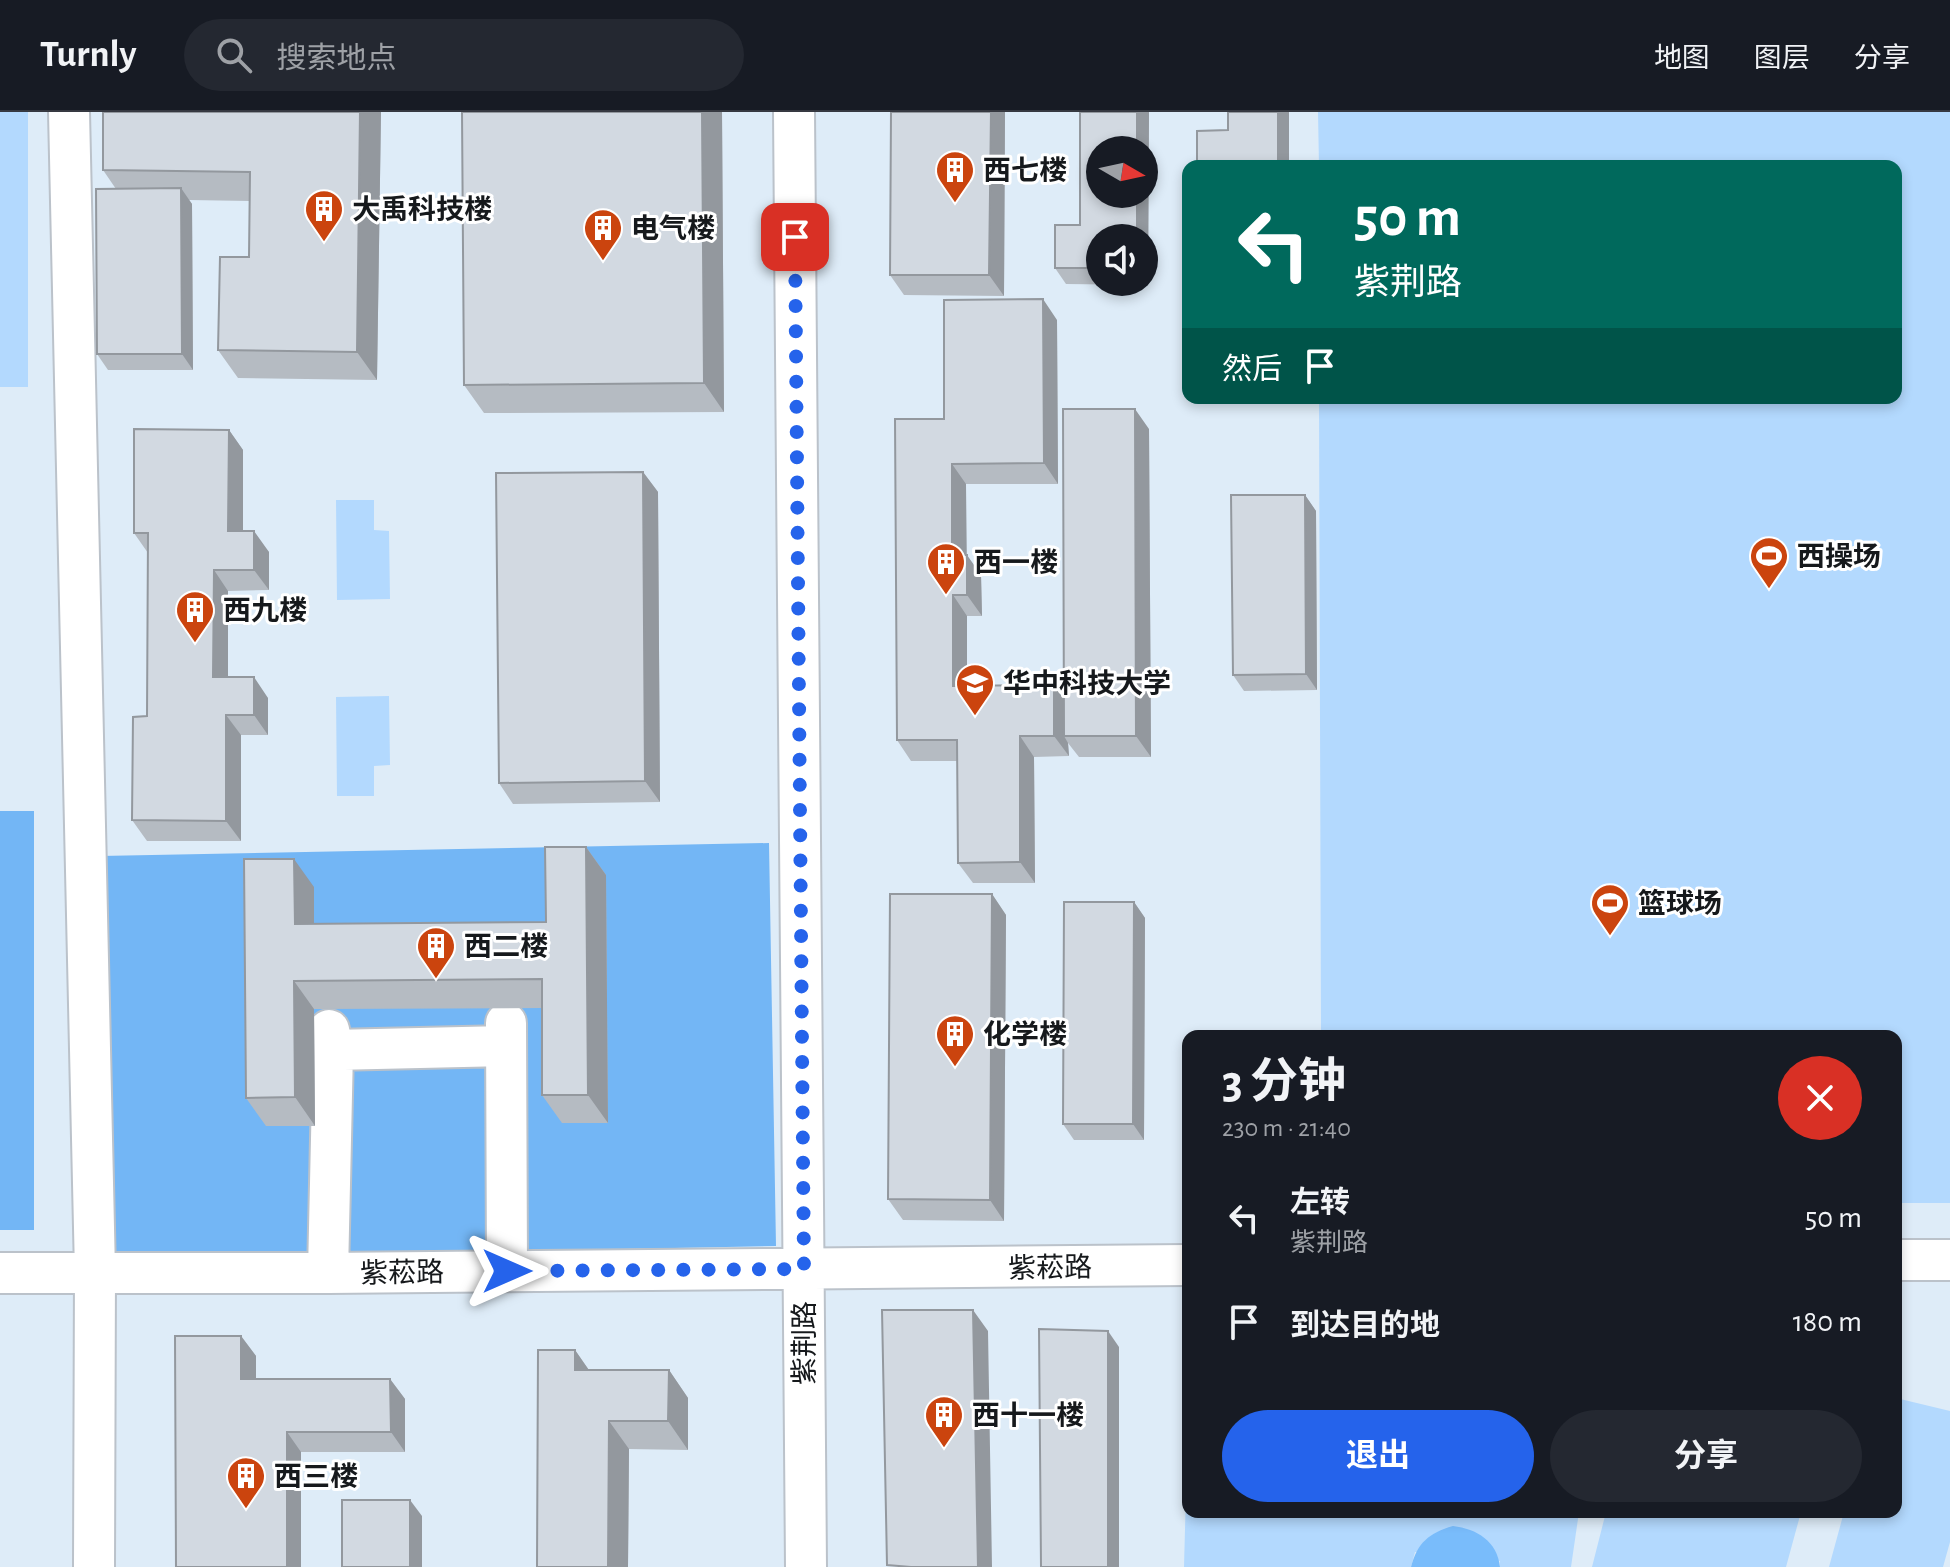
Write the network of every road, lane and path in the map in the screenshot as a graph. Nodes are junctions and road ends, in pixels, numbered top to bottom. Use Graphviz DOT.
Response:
graph roads {
  1 [pos="69,112"];
  2 [pos="794,112"];
  3 [pos="1902,1260"];
  4 [pos="1950,1260"];
  5 [pos="1182,1265"];
  6 [pos="804,1269"];
  7 [pos="507,1271"];
  8 [pos="95,1272"];
  9 [pos="0,1273"];
  10 [pos="328,1273"];
  11 [pos="94,1567"];
  12 [pos="806,1567"];
  1 -- 8 [label="street"];
  2 -- 6 [label="street, 紫荆路"];
  3 -- 4 [label="street"];
  5 -- 6 [label="street, 紫菘路"];
  6 -- 7 [label="street, 紫菘路"];
  6 -- 12 [label="street, 紫荆路"];
  7 -- 10 [label="street, 紫菘路"];
  7 -- 10 [label="street"];
  8 -- 9 [label="street, 紫菘路"];
  8 -- 10 [label="street, 紫菘路"];
  8 -- 11 [label="street"];
}
